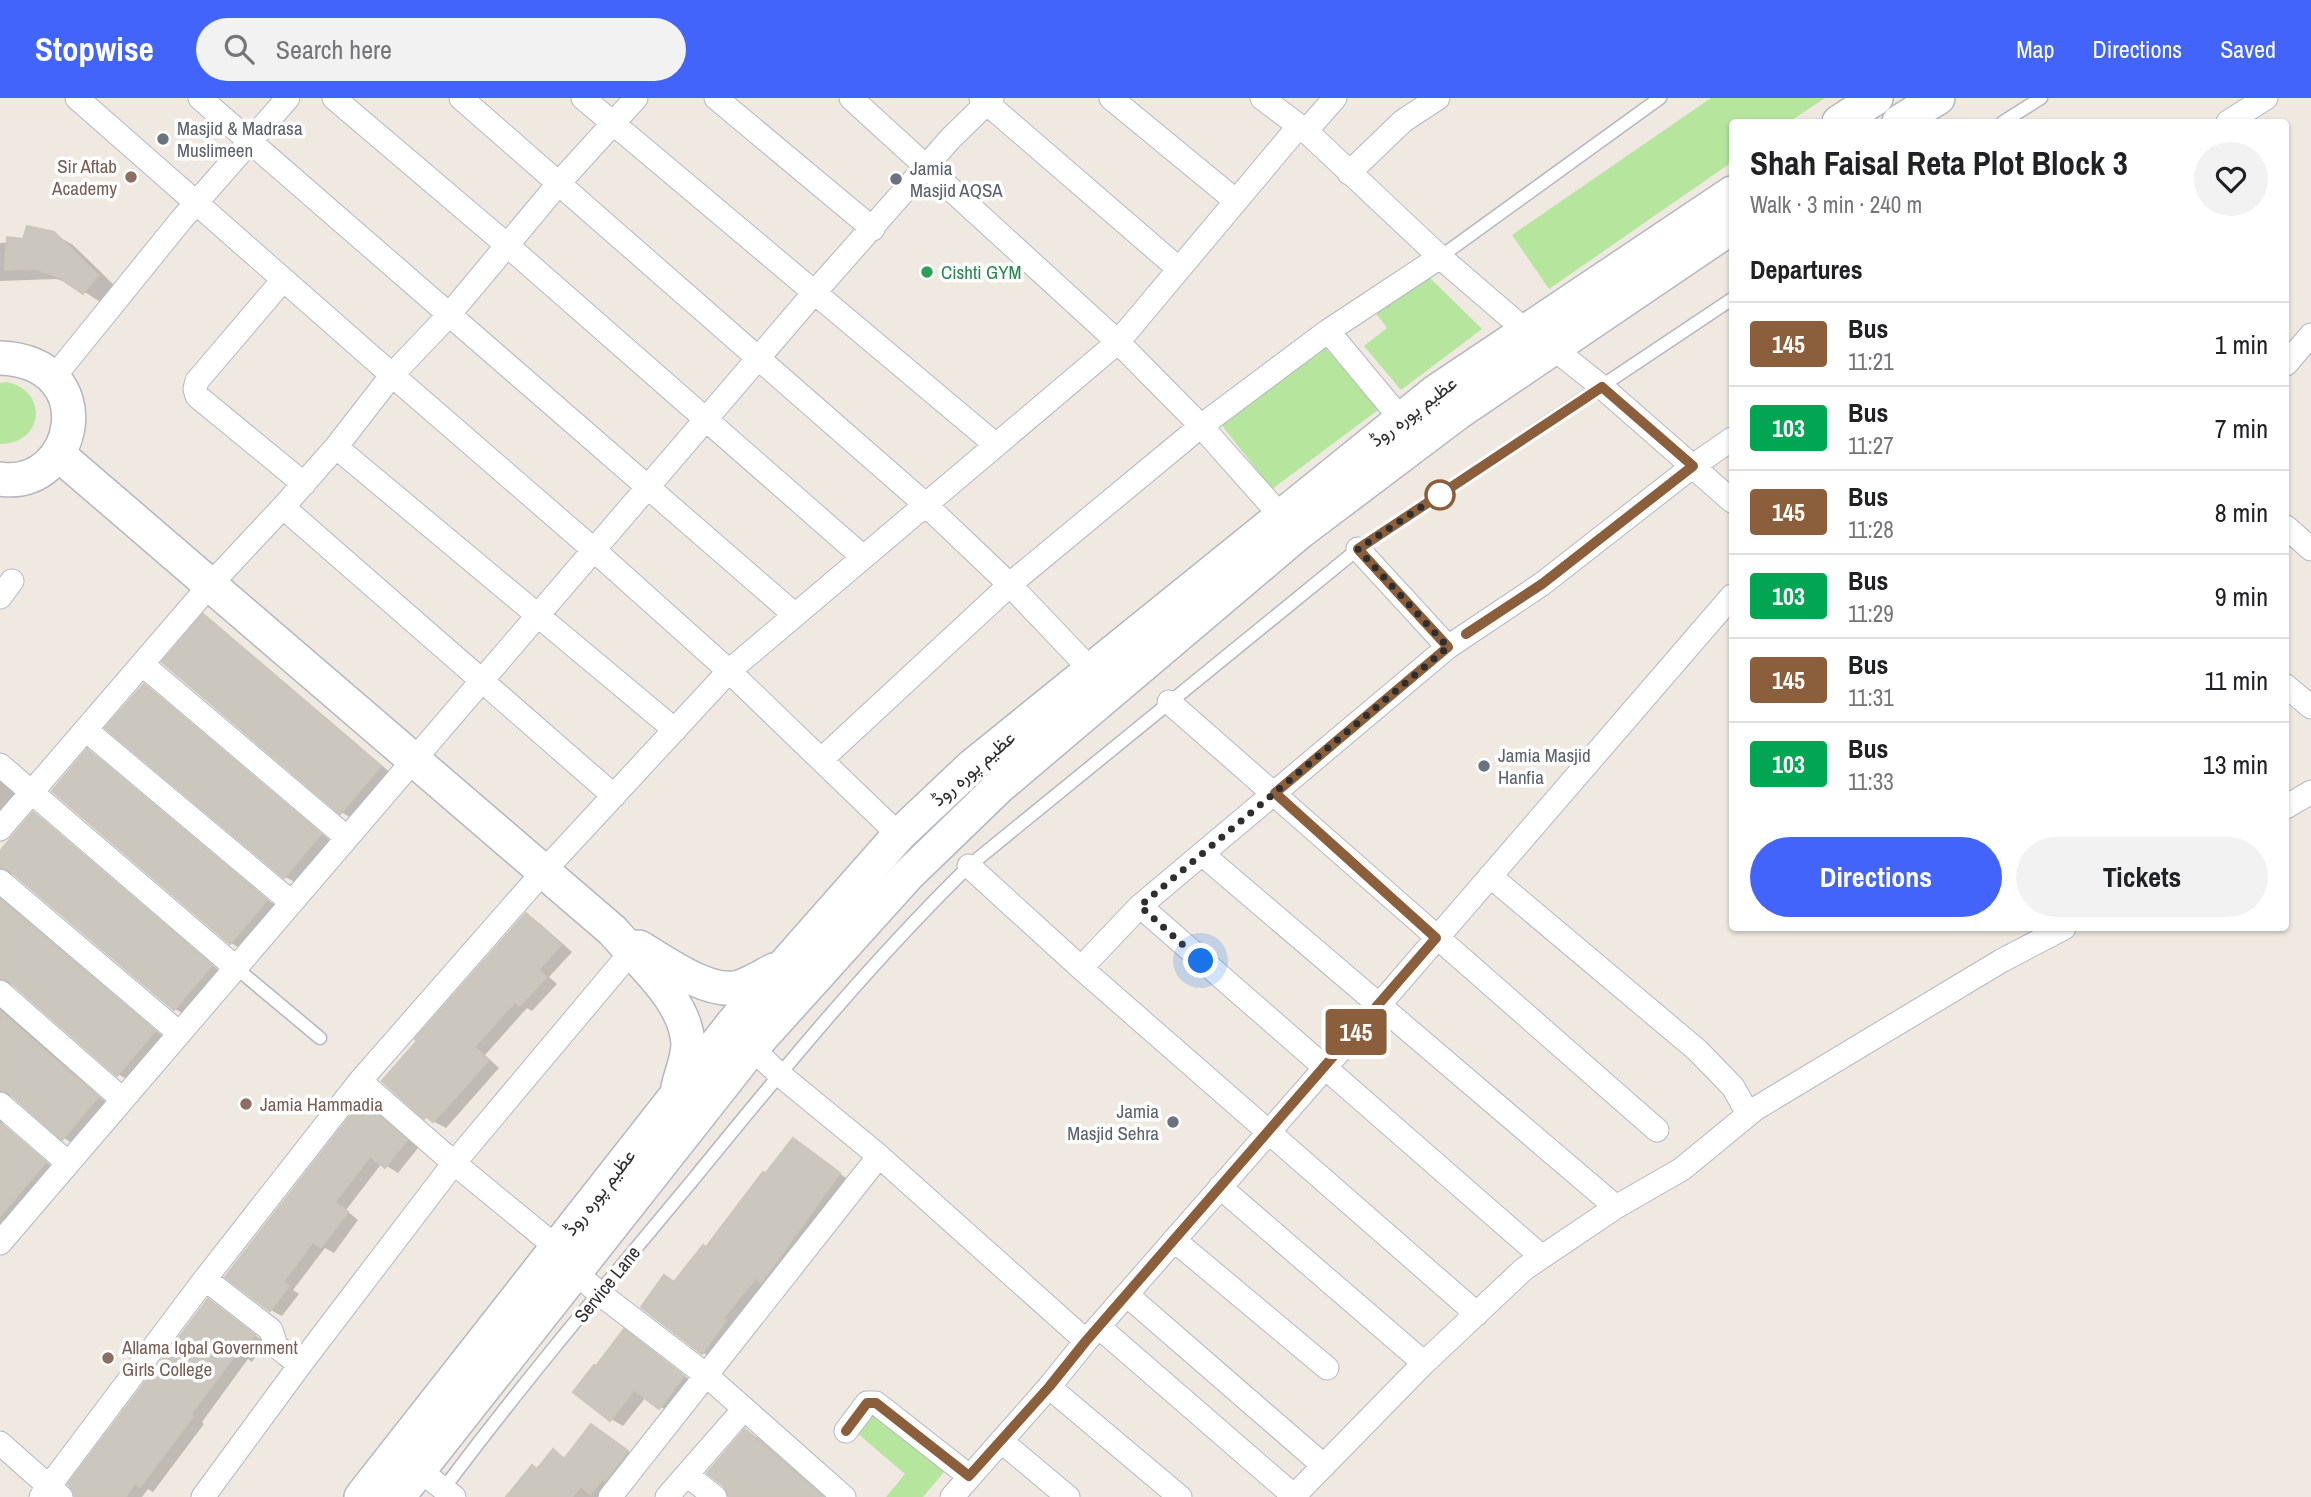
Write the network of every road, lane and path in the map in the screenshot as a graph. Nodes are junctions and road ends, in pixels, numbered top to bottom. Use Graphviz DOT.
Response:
graph roads {
  1 [pos="77,98"];
  2 [pos="200,98"];
  3 [pos="288,98"];
  4 [pos="334,98"];
  5 [pos="461,98"];
  6 [pos="583,98"];
  7 [pos="636,98"];
  8 [pos="716,98"];
  9 [pos="851,98"];
  10 [pos="1111,98"];
  11 [pos="1262,98"];
  12 [pos="1335,98"];
  13 [pos="1438,98"];
  14 [pos="1660,98"];
  15 [pos="1875,98"];
  16 [pos="1938,98"];
  17 [pos="2041,98"];
  18 [pos="2266,98"];
  19 [pos="987,100"];
  20 [pos="1844,119"];
  21 [pos="1904,119"];
  22 [pos="2008,119"];
  23 [pos="2233,119"];
  24 [pos="613,125"];
  25 [pos="1303,128"];
  26 [pos="249,141"];
  27 [pos="927,166"];
  28 [pos="1349,173"];
  29 [pos="559,183"];
  30 [pos="1729,196"];
  31 [pos="1236,201"];
  32 [pos="195,203"];
  33 [pos="873,229"];
  34 [pos="1729,229"];
  35 [pos="508,246"];
  36 [pos="1440,257"];
  37 [pos="1179,269"];
  38 [pos="283,280"];
  39 [pos="814,293"];
  40 [pos="1729,301"];
  41 [pos="448,316"];
  42 [pos="1328,331"];
  43 [pos="2311,335"];
  44 [pos="1539,339"];
  45 [pos="1118,342"];
  46 [pos="0,358"];
  47 [pos="760,359"];
  48 [pos="2289,361"];
  49 [pos="392,375"];
  50 [pos="54,377"];
  51 [pos="1602,387"];
  52 [pos="1401,419"];
  53 [pos="706,420"];
  54 [pos="1201,426"];
  55 [pos="1729,441"];
  56 [pos="996,445"];
  57 [pos="336,447"];
  58 [pos="58,454"];
  59 [pos="1693,466"];
  60 [pos="0,479"];
  61 [pos="304,484"];
  62 [pos="648,488"];
  63 [pos="1729,498"];
  64 [pos="926,505"];
  65 [pos="283,507"];
  66 [pos="1280,516"];
  67 [pos="2289,530"];
  68 [pos="1358,549"];
  69 [pos="2311,549"];
  70 [pos="594,550"];
  71 [pos="863,558"];
  72 [pos="210,585"];
  73 [pos="1010,585"];
  74 [pos="1729,599"];
  75 [pos="538,615"];
  76 [pos="795,615"];
  77 [pos="1448,647"];
  78 [pos="142,664"];
  79 [pos="1091,670"];
  80 [pos="729,671"];
  81 [pos="481,681"];
  82 [pos="2289,689"];
  83 [pos="1169,702"];
  84 [pos="2311,707"];
  85 [pos="86,730"];
  86 [pos="675,730"];
  87 [pos="822,758"];
  88 [pos="413,759"];
  89 [pos="0,765"];
  90 [pos="2311,792"];
  91 [pos="31,793"];
  92 [pos="1275,793"];
  93 [pos="614,796"];
  94 [pos="2289,805"];
  95 [pos="0,829"];
  96 [pos="899,835"];
  97 [pos="346,837"];
  98 [pos="1202,854"];
  99 [pos="969,866"];
  100 [pos="544,871"];
  101 [pos="1490,876"];
  102 [pos="0,881"];
  103 [pos="290,902"];
  104 [pos="1140,906"];
  105 [pos="2058,931"];
  106 [pos="1436,938"];
  107 [pos="627,943"];
  108 [pos="782,966"];
  109 [pos="235,967"];
  110 [pos="1081,968"];
  111 [pos="0,992"];
  112 [pos="1378,1005"];
  113 [pos="179,1033"];
  114 [pos="320,1038"];
  115 [pos="751,1048"];
  116 [pos="1324,1069"];
  117 [pos="779,1074"];
  118 [pos="360,1081"];
  119 [pos="677,1093"];
  120 [pos="122,1099"];
  121 [pos="0,1104"];
  122 [pos="1748,1114"];
  123 [pos="1657,1130"];
  124 [pos="1269,1131"];
  125 [pos="880,1156"];
  126 [pos="68,1163"];
  127 [pos="454,1163"];
  128 [pos="1220,1187"];
  129 [pos="1616,1207"];
  130 [pos="5,1227"];
  131 [pos="1174,1240"];
  132 [pos="1542,1257"];
  133 [pos="556,1271"];
  134 [pos="205,1279"];
  135 [pos="599,1293"];
  136 [pos="1127,1295"];
  137 [pos="1476,1314"];
  138 [pos="1093,1334"];
  139 [pos="1424,1363"];
  140 [pos="300,1365"];
  141 [pos="1327,1368"];
  142 [pos="706,1375"];
  143 [pos="1049,1387"];
  144 [pos="744,1409"];
  145 [pos="846,1431"];
  146 [pos="1001,1441"];
  147 [pos="0,1443"];
  148 [pos="1324,1466"];
  149 [pos="687,1475"];
  150 [pos="439,1488"];
  151 [pos="961,1490"];
  152 [pos="50,1493"];
  153 [pos="1294,1496"];
  154 [pos="203,1497"];
  155 [pos="361,1497"];
  156 [pos="398,1497"];
  157 [pos="610,1497"];
  158 [pos="667,1497"];
  159 [pos="715,1497"];
  160 [pos="844,1497"];
  161 [pos="1068,1497"];
  162 [pos="1180,1497"];
  1 -- 32 [label="street"];
  2 -- 26 [label="street"];
  3 -- 26 [label="street"];
  4 -- 35 [label="street"];
  5 -- 29 [label="street"];
  6 -- 24 [label="street"];
  7 -- 24 [label="street"];
  8 -- 33 [label="street"];
  9 -- 27 [label="street"];
  10 -- 31 [label="street"];
  11 -- 25 [label="street"];
  12 -- 25 [label="street"];
  13 -- 28 [label="street"];
  14 -- 36 [label="lane"];
  15 -- 20 [label="main road"];
  16 -- 21 [label="main road"];
  17 -- 22 [label="lane"];
  18 -- 23 [label="street"];
  19 -- 27 [label="street"];
  19 -- 37 [label="street"];
  24 -- 29 [label="street"];
  24 -- 39 [label="street"];
  25 -- 28 [label="street"];
  25 -- 31 [label="street"];
  26 -- 32 [label="street"];
  26 -- 41 [label="street"];
  27 -- 33 [label="street"];
  27 -- 45 [label="street"];
  28 -- 36 [label="street"];
  29 -- 35 [label="street"];
  29 -- 47 [label="street"];
  30 -- 44 [label="main road, عظیم پورہ روڈ"];
  31 -- 37 [label="street"];
  32 -- 38 [label="street"];
  32 -- 50 [label="street"];
  33 -- 39 [label="street"];
  34 -- 44 [label="main road, عظیم پورہ روڈ"];
  35 -- 41 [label="street"];
  35 -- 53 [label="street"];
  36 -- 42 [label="street"];
  36 -- 44 [label="street"];
  37 -- 45 [label="street"];
  38 -- 49 [label="street"];
  38 -- 61 [label="street"];
  39 -- 47 [label="street"];
  39 -- 56 [label="street"];
  40 -- 51 [label="lane, Service Lane"];
  41 -- 49 [label="street"];
  41 -- 62 [label="street"];
  42 -- 52 [label="street"];
  42 -- 54 [label="street"];
  43 -- 48 [label="street"];
  44 -- 51 [label="street"];
  44 -- 52 [label="main road, عظیم پورہ روڈ"];
  44 -- 115 [label="main road, عظیم پورہ روڈ"];
  45 -- 54 [label="street"];
  45 -- 56 [label="street"];
  46 -- 50 [label="main road"];
  47 -- 53 [label="street"];
  47 -- 64 [label="street"];
  49 -- 57 [label="street"];
  49 -- 70 [label="street"];
  50 -- 58 [label="main road"];
  51 -- 59 [label="street"];
  51 -- 68 [label="lane, Service Lane"];
  52 -- 66 [label="main road, عظیم پورہ روڈ"];
  53 -- 62 [label="street"];
  53 -- 71 [label="street"];
  54 -- 66 [label="street"];
  54 -- 73 [label="street"];
  55 -- 59 [label="street"];
  56 -- 64 [label="street"];
  57 -- 61 [label="street"];
  57 -- 75 [label="street"];
  58 -- 60 [label="main road"];
  58 -- 72 [label="main road"];
  59 -- 63 [label="street"];
  59 -- 77 [label="street"];
  61 -- 65 [label="street"];
  62 -- 70 [label="street"];
  62 -- 76 [label="street"];
  64 -- 71 [label="street"];
  64 -- 73 [label="street"];
  65 -- 72 [label="street"];
  65 -- 81 [label="street"];
  66 -- 79 [label="main road, عظیم پورہ روڈ"];
  67 -- 69 [label="street"];
  68 -- 77 [label="street"];
  68 -- 83 [label="lane, Service Lane"];
  70 -- 75 [label="street"];
  70 -- 80 [label="street"];
  71 -- 76 [label="street"];
  72 -- 78 [label="street"];
  72 -- 88 [label="main road"];
  73 -- 79 [label="street"];
  73 -- 87 [label="street"];
  74 -- 101 [label="street"];
  75 -- 81 [label="street"];
  75 -- 86 [label="street"];
  76 -- 80 [label="street"];
  77 -- 92 [label="street"];
  78 -- 85 [label="street"];
  78 -- 97 [label="street"];
  79 -- 96 [label="main road, عظیم پورہ روڈ"];
  80 -- 86 [label="street"];
  80 -- 87 [label="street"];
  81 -- 88 [label="street"];
  81 -- 93 [label="street"];
  82 -- 84 [label="street"];
  83 -- 92 [label="street"];
  83 -- 99 [label="lane, Service Lane"];
  85 -- 91 [label="street"];
  85 -- 103 [label="street"];
  86 -- 93 [label="street"];
  87 -- 96 [label="street"];
  88 -- 97 [label="street"];
  88 -- 100 [label="main road"];
  89 -- 91 [label="street"];
  90 -- 94 [label="street"];
  91 -- 95 [label="street"];
  91 -- 109 [label="street"];
  92 -- 98 [label="street"];
  92 -- 106 [label="street"];
  93 -- 100 [label="street"];
  96 -- 108 [label="main road, عظیم پورہ روڈ"];
  97 -- 103 [label="street"];
  98 -- 104 [label="street"];
  98 -- 112 [label="street"];
  99 -- 110 [label="street"];
  99 -- 117 [label="lane, Service Lane"];
  100 -- 107 [label="main road"];
  100 -- 118 [label="street"];
  101 -- 106 [label="street"];
  101 -- 122 [label="street"];
  102 -- 113 [label="street"];
  103 -- 109 [label="street"];
  104 -- 110 [label="street"];
  104 -- 116 [label="street"];
  105 -- 122 [label="street"];
  106 -- 112 [label="street"];
  106 -- 123 [label="street"];
  107 -- 108 [label="main road"];
  107 -- 119 [label="main road"];
  107 -- 127 [label="street"];
  108 -- 119 [label="main road, عظیم پورہ روڈ"];
  109 -- 113 [label="street"];
  109 -- 114 [label="lane"];
  110 -- 124 [label="street"];
  111 -- 120 [label="street"];
  112 -- 116 [label="street"];
  112 -- 129 [label="street"];
  113 -- 120 [label="street"];
  115 -- 117 [label="street"];
  115 -- 133 [label="main road, عظیم پورہ روڈ"];
  116 -- 124 [label="street"];
  116 -- 132 [label="street"];
  117 -- 125 [label="street"];
  117 -- 135 [label="lane, Service Lane"];
  118 -- 127 [label="street"];
  118 -- 134 [label="street"];
  119 -- 133 [label="main road, عظیم پورہ روڈ"];
  120 -- 126 [label="street"];
  121 -- 126 [label="street"];
  122 -- 129 [label="street"];
  124 -- 128 [label="street"];
  124 -- 137 [label="street"];
  125 -- 138 [label="street"];
  125 -- 142 [label="street"];
  126 -- 130 [label="street"];
  127 -- 133 [label="street"];
  127 -- 140 [label="street"];
  128 -- 131 [label="street"];
  128 -- 139 [label="street"];
  129 -- 132 [label="street"];
  131 -- 136 [label="street"];
  131 -- 141 [label="street"];
  132 -- 137 [label="street"];
  133 -- 135 [label="street"];
  133 -- 150 [label="main road, عظیم پورہ روڈ"];
  133 -- 155 [label="main road, عظیم پورہ روڈ"];
  134 -- 140 [label="street"];
  134 -- 152 [label="street"];
  135 -- 142 [label="street"];
  135 -- 150 [label="lane, Service Lane"];
  136 -- 138 [label="street"];
  136 -- 148 [label="street"];
  137 -- 139 [label="street"];
  138 -- 143 [label="street"];
  138 -- 153 [label="street"];
  139 -- 148 [label="street"];
  140 -- 154 [label="street"];
  142 -- 144 [label="street"];
  142 -- 157 [label="street"];
  143 -- 146 [label="street"];
  143 -- 162 [label="street"];
  144 -- 149 [label="street"];
  144 -- 160 [label="street"];
  145 -- 151 [label="street"];
  146 -- 151 [label="street"];
  146 -- 161 [label="street"];
  147 -- 152 [label="street"];
  148 -- 153 [label="street"];
  149 -- 158 [label="street"];
  149 -- 159 [label="street"];
  150 -- 156 [label="main road, عظیم پورہ روڈ"];
}
